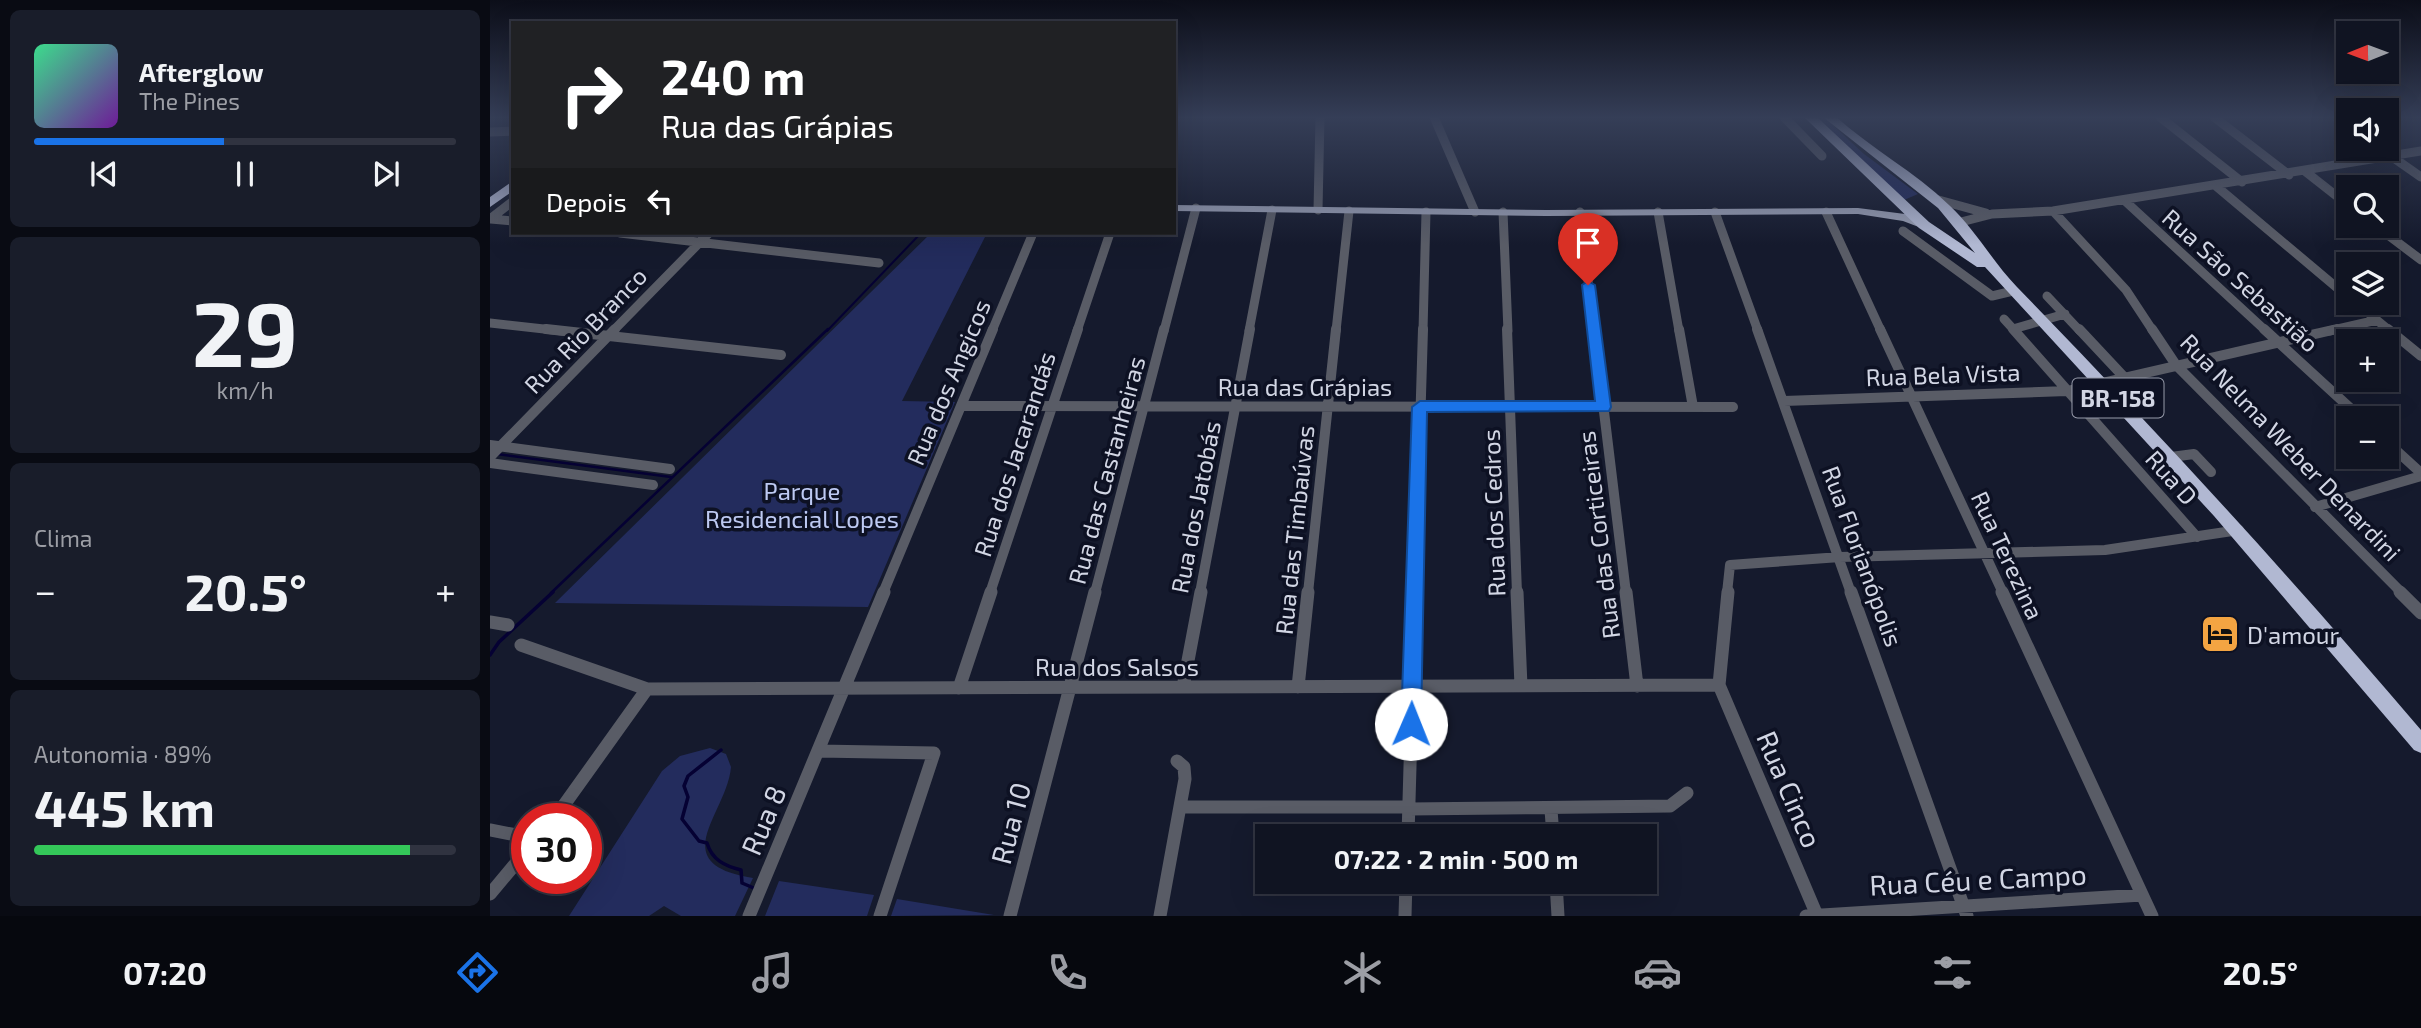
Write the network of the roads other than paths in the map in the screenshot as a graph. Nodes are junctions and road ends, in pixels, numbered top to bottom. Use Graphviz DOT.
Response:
graph roads {
  1 [pos="1319,160"];
  2 [pos="1452,160"];
  3 [pos="1855,160"];
  4 [pos="1879,160"];
  5 [pos="2214,160"];
  6 [pos="2269,160"];
  7 [pos="2364,161"];
  8 [pos="2398,161"];
  9 [pos="2306,172"];
  10 [pos="511,174"];
  11 [pos="2289,175"];
  12 [pos="2421,177"];
  13 [pos="2242,182"];
  14 [pos="2216,186"];
  15 [pos="511,187"];
  16 [pos="490,190"];
  17 [pos="2336,196"];
  18 [pos="1936,200"];
  19 [pos="2123,200"];
  20 [pos="490,203"];
  21 [pos="511,203"];
  22 [pos="1902,205"];
  23 [pos="1176,208"];
  24 [pos="1196,208"];
  25 [pos="1272,210"];
  26 [pos="1318,210"];
  27 [pos="1349,211"];
  28 [pos="2053,211"];
  29 [pos="1426,212"];
  30 [pos="1475,212"];
  31 [pos="1503,212"];
  32 [pos="1580,212"];
  33 [pos="1658,212"];
  34 [pos="1715,212"];
  35 [pos="1826,212"];
  36 [pos="1858,212"];
  37 [pos="1992,214"];
  38 [pos="491,219"];
  39 [pos="511,221"];
  40 [pos="1957,223"];
  41 [pos="1924,225"];
  42 [pos="1903,231"];
  43 [pos="639,235"];
  44 [pos="707,235"];
  45 [pos="1032,235"];
  46 [pos="1109,235"];
  47 [pos="2392,238"];
  48 [pos="700,242"];
  49 [pos="2421,260"];
  50 [pos="879,262"];
  51 [pos="1993,271"];
  52 [pos="2336,287"];
  53 [pos="2012,291"];
  54 [pos="2047,296"];
  55 [pos="2065,314"];
  56 [pos="2371,315"];
  57 [pos="2004,319"];
  58 [pos="2377,320"];
  59 [pos="2042,321"];
  60 [pos="490,323"];
  61 [pos="2013,329"];
  62 [pos="609,336"];
  63 [pos="2279,342"];
  64 [pos="781,355"];
  65 [pos="2421,356"];
  66 [pos="2176,365"];
  67 [pos="2123,376"];
  68 [pos="2102,381"];
  69 [pos="2067,391"];
  70 [pos="1911,397"];
  71 [pos="1784,401"];
  72 [pos="961,406"];
  73 [pos="1052,406"];
  74 [pos="2348,406"];
  75 [pos="1144,407"];
  76 [pos="1235,407"];
  77 [pos="1328,407"];
  78 [pos="1420,407"];
  79 [pos="1510,407"];
  80 [pos="1603,407"];
  81 [pos="1693,407"];
  82 [pos="1733,407"];
  83 [pos="494,449"];
  84 [pos="2399,454"];
  85 [pos="2171,457"];
  86 [pos="490,463"];
  87 [pos="670,469"];
  88 [pos="2211,472"];
  89 [pos="2421,475"];
  90 [pos="653,485"];
  91 [pos="2315,507"];
  92 [pos="2238,530"];
  93 [pos="2197,537"];
  94 [pos="1982,552"];
  95 [pos="1840,557"];
  96 [pos="2421,613"];
  97 [pos="490,622"];
  98 [pos="508,625"];
  99 [pos="521,645"];
  100 [pos="1720,685"];
  101 [pos="1521,686"];
  102 [pos="1637,686"];
  103 [pos="1070,687"];
  104 [pos="1183,687"];
  105 [pos="1298,687"];
  106 [pos="1411,687"];
  107 [pos="844,688"];
  108 [pos="959,688"];
  109 [pos="647,689"];
  110 [pos="1057,742"];
  111 [pos="2421,744"];
  112 [pos="821,747"];
  113 [pos="1177,761"];
  114 [pos="1688,793"];
  115 [pos="565,803"];
  116 [pos="1180,807"];
  117 [pos="1409,808"];
  118 [pos="1551,810"];
  119 [pos="1408,824"];
  120 [pos="1552,824"];
  121 [pos="490,830"];
  122 [pos="511,834"];
  123 [pos="511,869"];
  124 [pos="490,894"];
  125 [pos="1406,894"];
  126 [pos="1557,894"];
  127 [pos="2142,895"];
  128 [pos="1965,910"];
  129 [pos="1811,914"];
  130 [pos="749,916"];
  131 [pos="880,916"];
  132 [pos="1010,916"];
  133 [pos="1160,916"];
  134 [pos="1405,916"];
  135 [pos="1558,916"];
  136 [pos="2151,916"];
  1 -- 26 [label="street"];
  2 -- 30 [label="street"];
  3 -- 22 [label="highway, BR-158"];
  4 -- 18 [label="highway, BR-158"];
  5 -- 13 [label="street"];
  6 -- 11 [label="street"];
  7 -- 9 [label="street"];
  8 -- 12 [label="street"];
  9 -- 11 [label="street"];
  9 -- 17 [label="street"];
  10 -- 16 [label="highway"];
  11 -- 13 [label="street"];
  13 -- 14 [label="street"];
  14 -- 19 [label="street"];
  14 -- 52 [label="street"];
  15 -- 20 [label="highway"];
  18 -- 22 [label="highway"];
  18 -- 37 [label="street"];
  18 -- 40 [label="highway, BR-158"];
  19 -- 28 [label="street"];
  19 -- 63 [label="street, Rua São Sebastião"];
  21 -- 38 [label="street"];
  22 -- 36 [label="main road"];
  22 -- 41 [label="highway, BR-158"];
  23 -- 24 [label="main road"];
  24 -- 25 [label="main road"];
  24 -- 75 [label="street, Rua das Castanheiras"];
  25 -- 26 [label="main road"];
  25 -- 76 [label="street, Rua dos Jatobás"];
  26 -- 27 [label="main road"];
  27 -- 29 [label="main road"];
  27 -- 77 [label="street, Rua das Timbaúvas"];
  28 -- 37 [label="street"];
  28 -- 66 [label="street, Rua Nelma Weber Denardini"];
  29 -- 30 [label="main road"];
  29 -- 78 [label="street"];
  30 -- 31 [label="main road"];
  31 -- 32 [label="main road"];
  31 -- 79 [label="street, Rua dos Cedros"];
  32 -- 33 [label="main road"];
  32 -- 80 [label="street, Rua das Corticeiras"];
  33 -- 34 [label="main road"];
  33 -- 81 [label="street"];
  34 -- 35 [label="main road"];
  34 -- 71 [label="street, Rua Florianópolis"];
  35 -- 36 [label="main road"];
  35 -- 70 [label="street, Rua Terezina"];
  36 -- 41 [label="main road"];
  37 -- 40 [label="street"];
  38 -- 39 [label="street"];
  40 -- 41 [label="highway"];
  40 -- 51 [label="highway, BR-158"];
  41 -- 51 [label="highway, BR-158"];
  42 -- 53 [label="street"];
  43 -- 48 [label="street"];
  44 -- 48 [label="street, Rua Rio Branco"];
  45 -- 72 [label="street, Rua dos Angicos"];
  46 -- 73 [label="street, Rua dos Jacarandás"];
  47 -- 49 [label="street"];
  48 -- 50 [label="street"];
  48 -- 62 [label="street, Rua Rio Branco"];
  51 -- 53 [label="highway, BR-158"];
  53 -- 59 [label="highway, BR-158"];
  54 -- 55 [label="street"];
  55 -- 59 [label="street"];
  55 -- 67 [label="street"];
  56 -- 58 [label="street"];
  57 -- 61 [label="street, Rua D"];
  58 -- 63 [label="street, Rua Bela Vista"];
  58 -- 65 [label="street"];
  59 -- 61 [label="street"];
  59 -- 68 [label="highway, BR-158"];
  60 -- 62 [label="street"];
  61 -- 69 [label="street, Rua D"];
  62 -- 64 [label="street"];
  62 -- 83 [label="street, Rua Rio Branco"];
  63 -- 66 [label="street, Rua Bela Vista"];
  63 -- 74 [label="street, Rua São Sebastião"];
  66 -- 67 [label="street, Rua Bela Vista"];
  66 -- 91 [label="street, Rua Nelma Weber Denardini"];
  67 -- 68 [label="street, Rua Bela Vista"];
  68 -- 69 [label="street, Rua Bela Vista"];
  68 -- 85 [label="highway, BR-158"];
  69 -- 70 [label="street, Rua Bela Vista"];
  69 -- 93 [label="street, Rua D"];
  70 -- 71 [label="street, Rua Bela Vista"];
  70 -- 94 [label="street, Rua Terezina"];
  71 -- 95 [label="street, Rua Florianópolis"];
  72 -- 73 [label="street, Rua das Grápias"];
  72 -- 107 [label="street, Rua dos Angicos"];
  73 -- 75 [label="street, Rua das Grápias"];
  73 -- 108 [label="street, Rua dos Jacarandás"];
  75 -- 76 [label="street, Rua das Grápias"];
  75 -- 103 [label="street, Rua das Castanheiras"];
  76 -- 77 [label="street, Rua das Grápias"];
  76 -- 104 [label="street, Rua dos Jatobás"];
  77 -- 78 [label="street, Rua das Grápias"];
  77 -- 105 [label="street, Rua das Timbaúvas"];
  78 -- 79 [label="street, Rua das Grápias"];
  78 -- 106 [label="street"];
  79 -- 80 [label="street, Rua das Grápias"];
  79 -- 101 [label="street, Rua dos Cedros"];
  80 -- 81 [label="street, Rua das Grápias"];
  80 -- 102 [label="street, Rua das Corticeiras"];
  81 -- 82 [label="street, Rua das Grápias"];
  83 -- 87 [label="street"];
  84 -- 89 [label="street"];
  85 -- 88 [label="street"];
  85 -- 92 [label="highway, BR-158"];
  86 -- 90 [label="street"];
  89 -- 91 [label="street"];
  91 -- 96 [label="street, Rua Nelma Weber Denardini"];
  92 -- 93 [label="street"];
  92 -- 111 [label="highway, BR-158"];
  93 -- 94 [label="street"];
  94 -- 95 [label="street"];
  94 -- 127 [label="street, Rua Terezina"];
  95 -- 100 [label="street"];
  95 -- 128 [label="street, Rua Florianópolis"];
  97 -- 98 [label="street"];
  99 -- 109 [label="street, Rua dos Salsos"];
  100 -- 102 [label="street, Rua dos Salsos"];
  100 -- 129 [label="street, Rua Cinco"];
  101 -- 102 [label="street, Rua dos Salsos"];
  101 -- 106 [label="street, Rua dos Salsos"];
  103 -- 104 [label="street, Rua dos Salsos"];
  103 -- 108 [label="street, Rua dos Salsos"];
  103 -- 110 [label="street, Rua das Castanheiras"];
  104 -- 105 [label="street, Rua dos Salsos"];
  105 -- 106 [label="street, Rua dos Salsos"];
  106 -- 117 [label="street"];
  107 -- 108 [label="street, Rua dos Salsos"];
  107 -- 109 [label="street, Rua dos Salsos"];
  107 -- 112 [label="street, Rua dos Angicos"];
  109 -- 115 [label="street"];
  110 -- 132 [label="street, Rua 10"];
  112 -- 130 [label="street, Rua 8"];
  112 -- 131 [label="street"];
  113 -- 116 [label="street"];
  114 -- 118 [label="street"];
  116 -- 117 [label="street"];
  116 -- 133 [label="street"];
  117 -- 118 [label="street"];
  117 -- 119 [label="street"];
  118 -- 120 [label="street"];
  121 -- 122 [label="street"];
  123 -- 124 [label="street"];
  125 -- 134 [label="street"];
  126 -- 135 [label="street"];
  127 -- 128 [label="street, Rua Céu e Campo"];
  127 -- 136 [label="street, Rua Terezina"];
  128 -- 129 [label="street, Rua Céu e Campo"];
}
